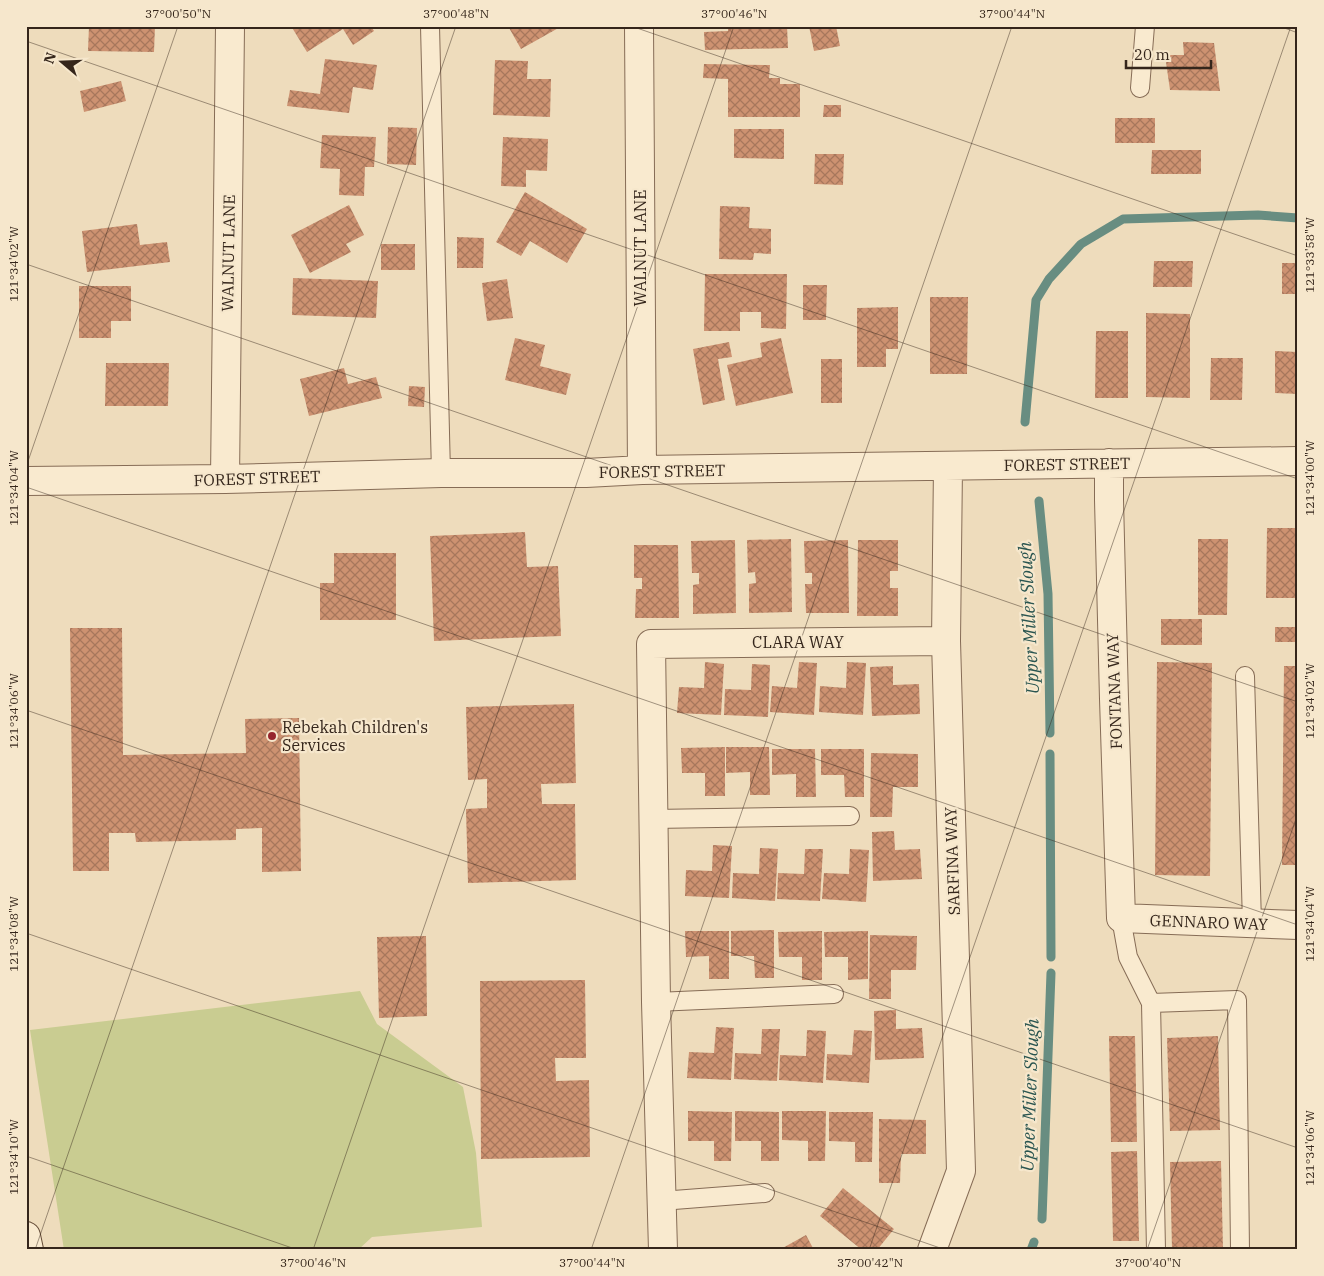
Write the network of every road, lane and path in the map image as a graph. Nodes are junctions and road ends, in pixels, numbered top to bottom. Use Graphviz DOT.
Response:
graph roads {
  1 [pos="230,26"];
  2 [pos="430,26"];
  3 [pos="639,26"];
  4 [pos="1144,26"];
  5 [pos="1140,88"];
  6 [pos="1298,461"];
  7 [pos="1109,464"];
  8 [pos="948,466"];
  9 [pos="642,470"];
  10 [pos="441,473"];
  11 [pos="225,479"];
  12 [pos="26,482"];
  13 [pos="946,641"];
  14 [pos="1245,676"];
  15 [pos="850,816"];
  16 [pos="653,819"];
  17 [pos="1121,918"];
  18 [pos="1252,923"];
  19 [pos="1298,925"];
  20 [pos="834,994"];
  21 [pos="656,1002"];
  22 [pos="1151,1003"];
  23 [pos="766,1193"];
  24 [pos="661,1201"];
  25 [pos="26,1236"];
  26 [pos="29,1250"];
  27 [pos="663,1250"];
  28 [pos="932,1250"];
  29 [pos="1156,1250"];
  30 [pos="1240,1250"];
  1 -- 11 [label="street, WALNUT LANE"];
  2 -- 10 [label="lane"];
  3 -- 9 [label="street, WALNUT LANE"];
  4 -- 5 [label="lane"];
  6 -- 7 [label="street, FOREST STREET"];
  7 -- 8 [label="street, FOREST STREET"];
  7 -- 17 [label="street, FONTANA WAY"];
  8 -- 9 [label="street, FOREST STREET"];
  8 -- 13 [label="street, SARFINA WAY"];
  9 -- 10 [label="street, FOREST STREET"];
  10 -- 11 [label="street, FOREST STREET"];
  11 -- 12 [label="street, FOREST STREET"];
  13 -- 16 [label="street, CLARA WAY"];
  13 -- 28 [label="street, SARFINA WAY"];
  14 -- 18 [label="lane"];
  15 -- 16 [label="lane"];
  16 -- 21 [label="street"];
  17 -- 18 [label="street, GENNARO WAY"];
  17 -- 22 [label="lane"];
  18 -- 19 [label="street, GENNARO WAY"];
  20 -- 21 [label="lane"];
  21 -- 24 [label="street"];
  22 -- 29 [label="lane"];
  22 -- 30 [label="lane"];
  23 -- 24 [label="lane"];
  24 -- 27 [label="street"];
  25 -- 26 [label="street"];
}
